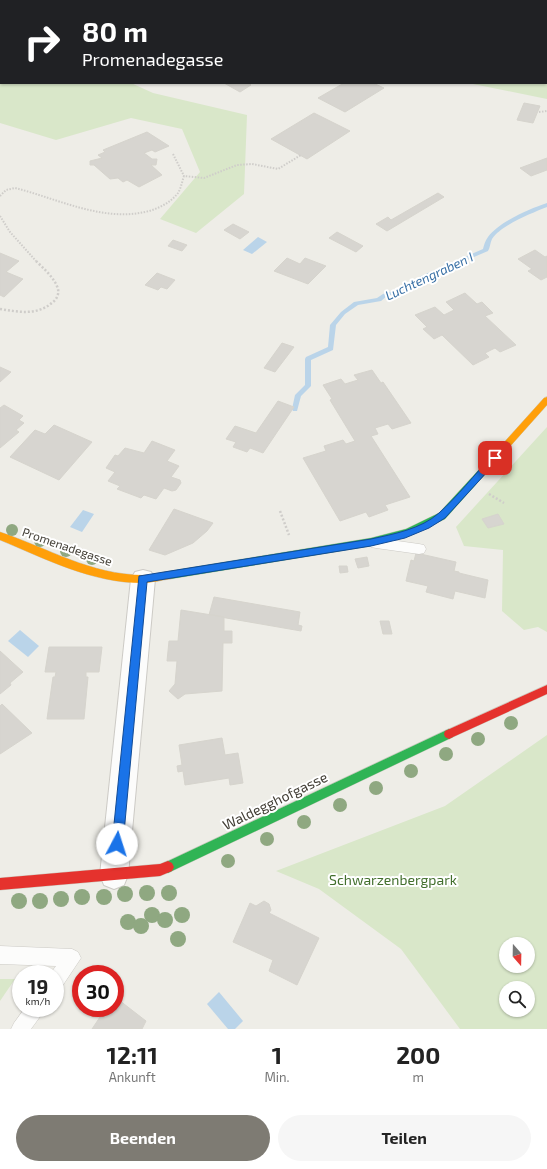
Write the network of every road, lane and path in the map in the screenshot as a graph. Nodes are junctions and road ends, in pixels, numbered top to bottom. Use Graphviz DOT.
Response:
graph roads {
  1 [pos="547,111"];
  2 [pos="539,112"];
  3 [pos="173,154"];
  4 [pos="301,155"];
  5 [pos="184,176"];
  6 [pos="0,196"];
  7 [pos="0,216"];
  8 [pos="0,309"];
  9 [pos="547,400"];
  10 [pos="280,511"];
  11 [pos="0,536"];
  12 [pos="291,542"];
  13 [pos="371,542"];
  14 [pos="419,549"];
  15 [pos="143,578"];
  16 [pos="547,689"];
  17 [pos="114,875"];
  18 [pos="0,884"];
  19 [pos="0,955"];
  20 [pos="64,969"];
  21 [pos="29,1017"];
  22 [pos="20,1029"];
  1 -- 2 [label="path"];
  3 -- 5 [label="path"];
  4 -- 5 [label="path"];
  5 -- 6 [label="path"];
  7 -- 8 [label="path"];
  9 -- 13 [label="street, Promenadegasse"];
  10 -- 12 [label="path"];
  11 -- 15 [label="street, Promenadegasse"];
  13 -- 14 [label="lane"];
  13 -- 15 [label="street, Promenadegasse"];
  15 -- 17 [label="street"];
  16 -- 17 [label="street, Waldegghofgasse"];
  17 -- 18 [label="street, Waldegghofgasse"];
  19 -- 20 [label="lane"];
  21 -- 22 [label="lane"];
}
